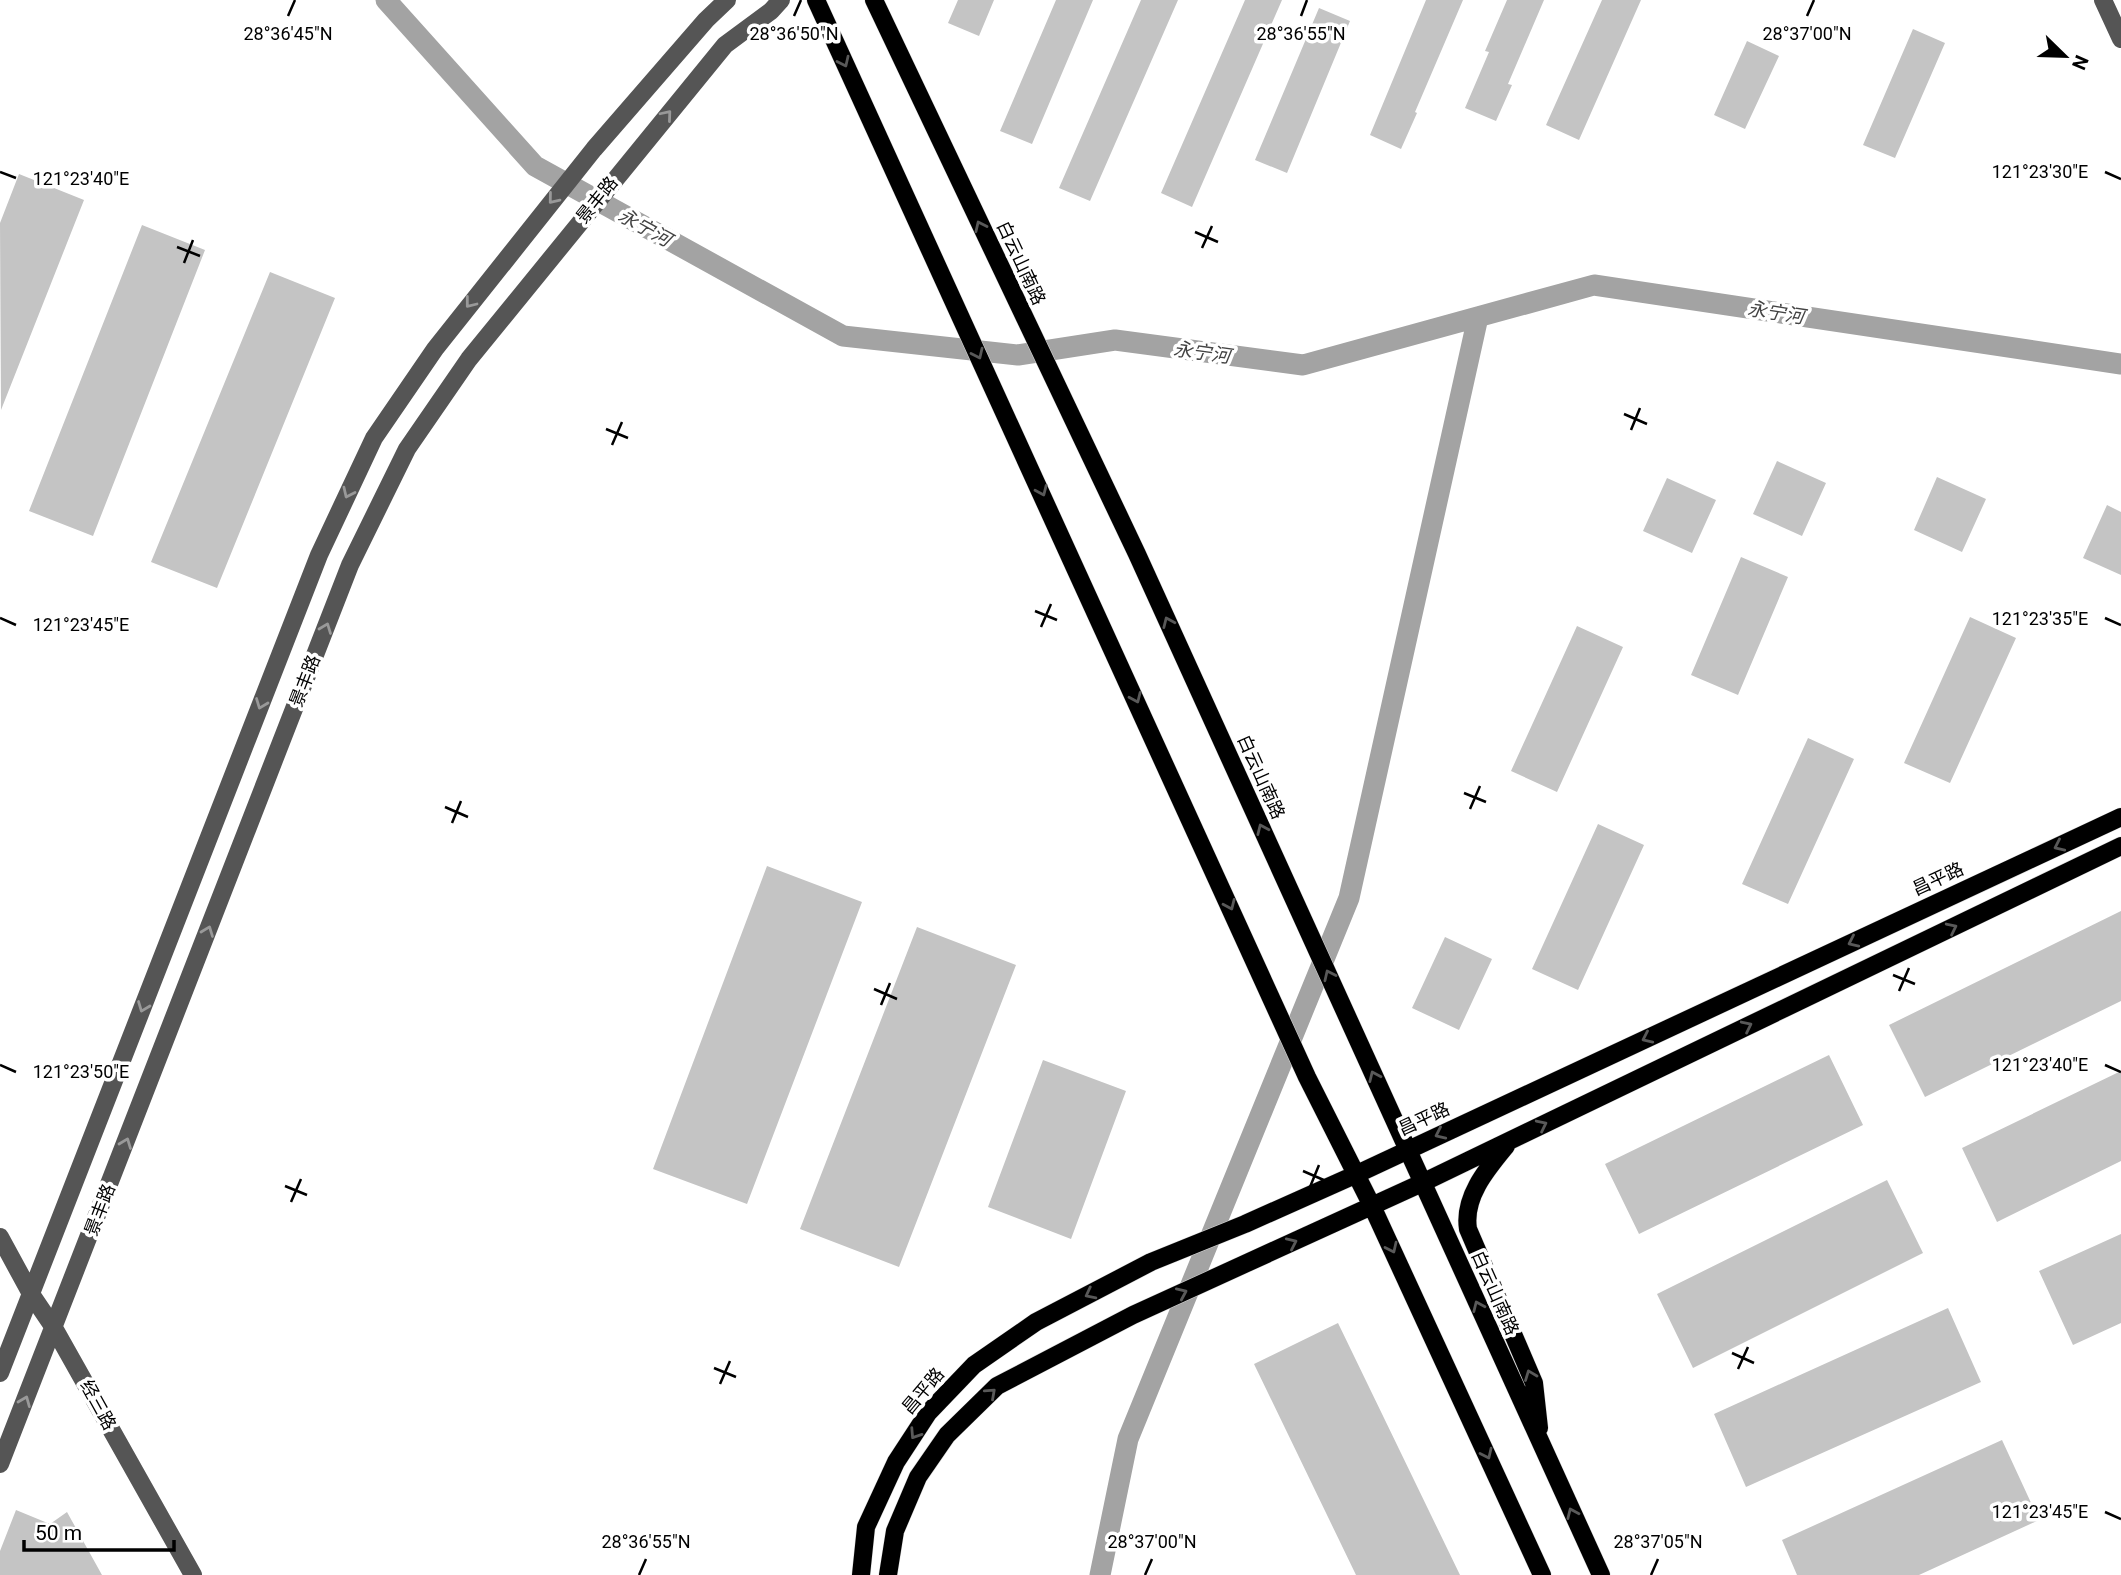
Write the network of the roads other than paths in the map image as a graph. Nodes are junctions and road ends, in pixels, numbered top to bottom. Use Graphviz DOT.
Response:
graph roads {
  1 [pos="727,0"];
  2 [pos="781,0"];
  3 [pos="816,0"];
  4 [pos="874,0"];
  5 [pos="2103,0"];
  6 [pos="2121,39"];
  7 [pos="2121,817"];
  8 [pos="2121,846"];
  9 [pos="1510,1141"];
  10 [pos="1407,1150"];
  11 [pos="1357,1174"];
  12 [pos="1422,1183"];
  13 [pos="1372,1206"];
  14 [pos="0,1237"];
  15 [pos="31,1294"];
  16 [pos="54,1328"];
  17 [pos="0,1373"];
  18 [pos="1540,1442"];
  19 [pos="0,1464"];
  20 [pos="193,1575"];
  21 [pos="861,1575"];
  22 [pos="888,1575"];
  23 [pos="1542,1575"];
  24 [pos="1601,1575"];
  1 -- 15 [label="street, 景丰路, one-way"];
  16 -- 2 [label="street, 景丰路, one-way"];
  3 -- 11 [label="main road, one-way"];
  10 -- 4 [label="main road, 白云山南路, one-way"];
  5 -- 6 [label="street"];
  7 -- 10 [label="main road, 昌平路, one-way"];
  9 -- 8 [label="main road, one-way"];
  9 -- 12 [label="main road"];
  18 -- 9 [label="main road, one-way"];
  10 -- 11 [label="main road, 昌平路"];
  10 -- 12 [label="main road, 白云山南路"];
  11 -- 13 [label="main road"];
  11 -- 21 [label="main road, 昌平路, one-way"];
  12 -- 13 [label="main road"];
  18 -- 12 [label="main road, 白云山南路, one-way"];
  22 -- 13 [label="main road, one-way"];
  13 -- 23 [label="main road, one-way"];
  14 -- 15 [label="street, 经三路"];
  15 -- 16 [label="street, 经三路"];
  15 -- 17 [label="street, 景丰路"];
  19 -- 16 [label="street, 景丰路, one-way"];
  16 -- 20 [label="street, 经三路"];
  24 -- 18 [label="main road, 白云山南路, one-way"];
}
